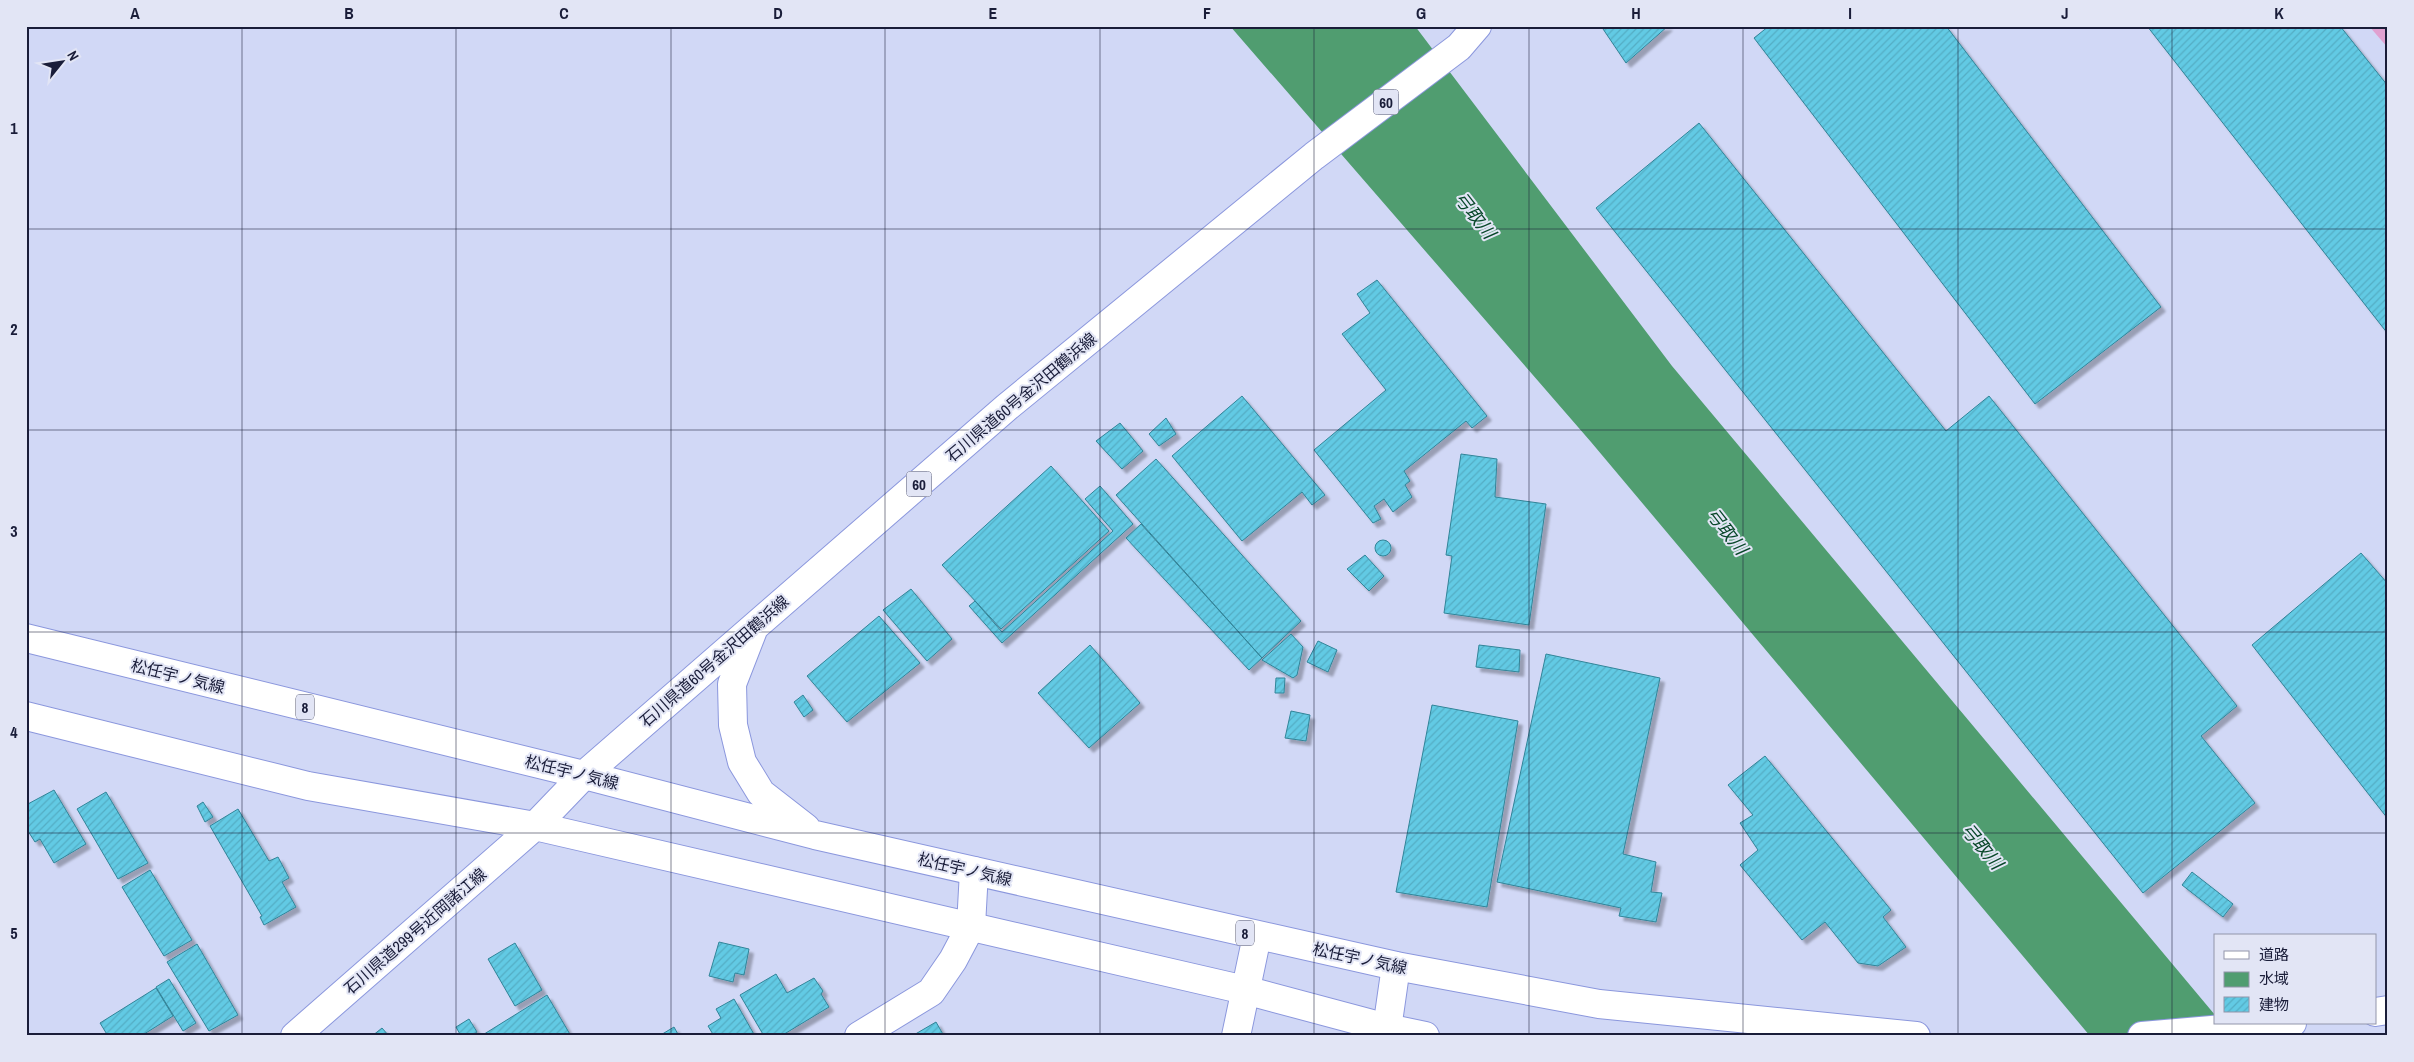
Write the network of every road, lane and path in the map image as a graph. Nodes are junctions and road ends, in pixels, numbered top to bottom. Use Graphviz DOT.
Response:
graph roads {
  1 [pos="1477,26"];
  2 [pos="754,626"];
  3 [pos="26,638"];
  4 [pos="26,716"];
  5 [pos="584,775"];
  6 [pos="535,826"];
  7 [pos="814,835"];
  8 [pos="974,871"];
  9 [pos="971,926"];
  10 [pos="1257,936"];
  11 [pos="1396,966"];
  12 [pos="1245,990"];
  13 [pos="2279,1025"];
  14 [pos="1386,1032"];
  15 [pos="295,1036"];
  16 [pos="859,1036"];
  17 [pos="1236,1036"];
  18 [pos="1425,1036"];
  19 [pos="1916,1036"];
  20 [pos="2142,1036"];
  1 -- 2 [label="main road, 石川県道60号金沢田鶴浜線 / 60"];
  2 -- 5 [label="main road, 石川県道60号金沢田鶴浜線 / 60"];
  2 -- 7 [label="main road"];
  3 -- 5 [label="main road, 松任宇ノ気線 / 8"];
  4 -- 6 [label="main road"];
  5 -- 6 [label="main road, 石川県道60号金沢田鶴浜線 / 60"];
  5 -- 7 [label="main road, 松任宇ノ気線 / 8"];
  6 -- 9 [label="main road"];
  6 -- 15 [label="main road, 石川県道299号近岡諸江線"];
  7 -- 8 [label="main road, 松任宇ノ気線 / 8"];
  8 -- 9 [label="main road"];
  8 -- 10 [label="main road, 松任宇ノ気線 / 8"];
  9 -- 12 [label="main road"];
  9 -- 16 [label="main road"];
  10 -- 11 [label="main road, 松任宇ノ気線 / 8"];
  10 -- 12 [label="main road"];
  11 -- 14 [label="main road"];
  11 -- 19 [label="main road, 松任宇ノ気線 / 8"];
  12 -- 14 [label="main road"];
  12 -- 17 [label="main road"];
  13 -- 20 [label="main road"];
  14 -- 18 [label="main road"];
}
